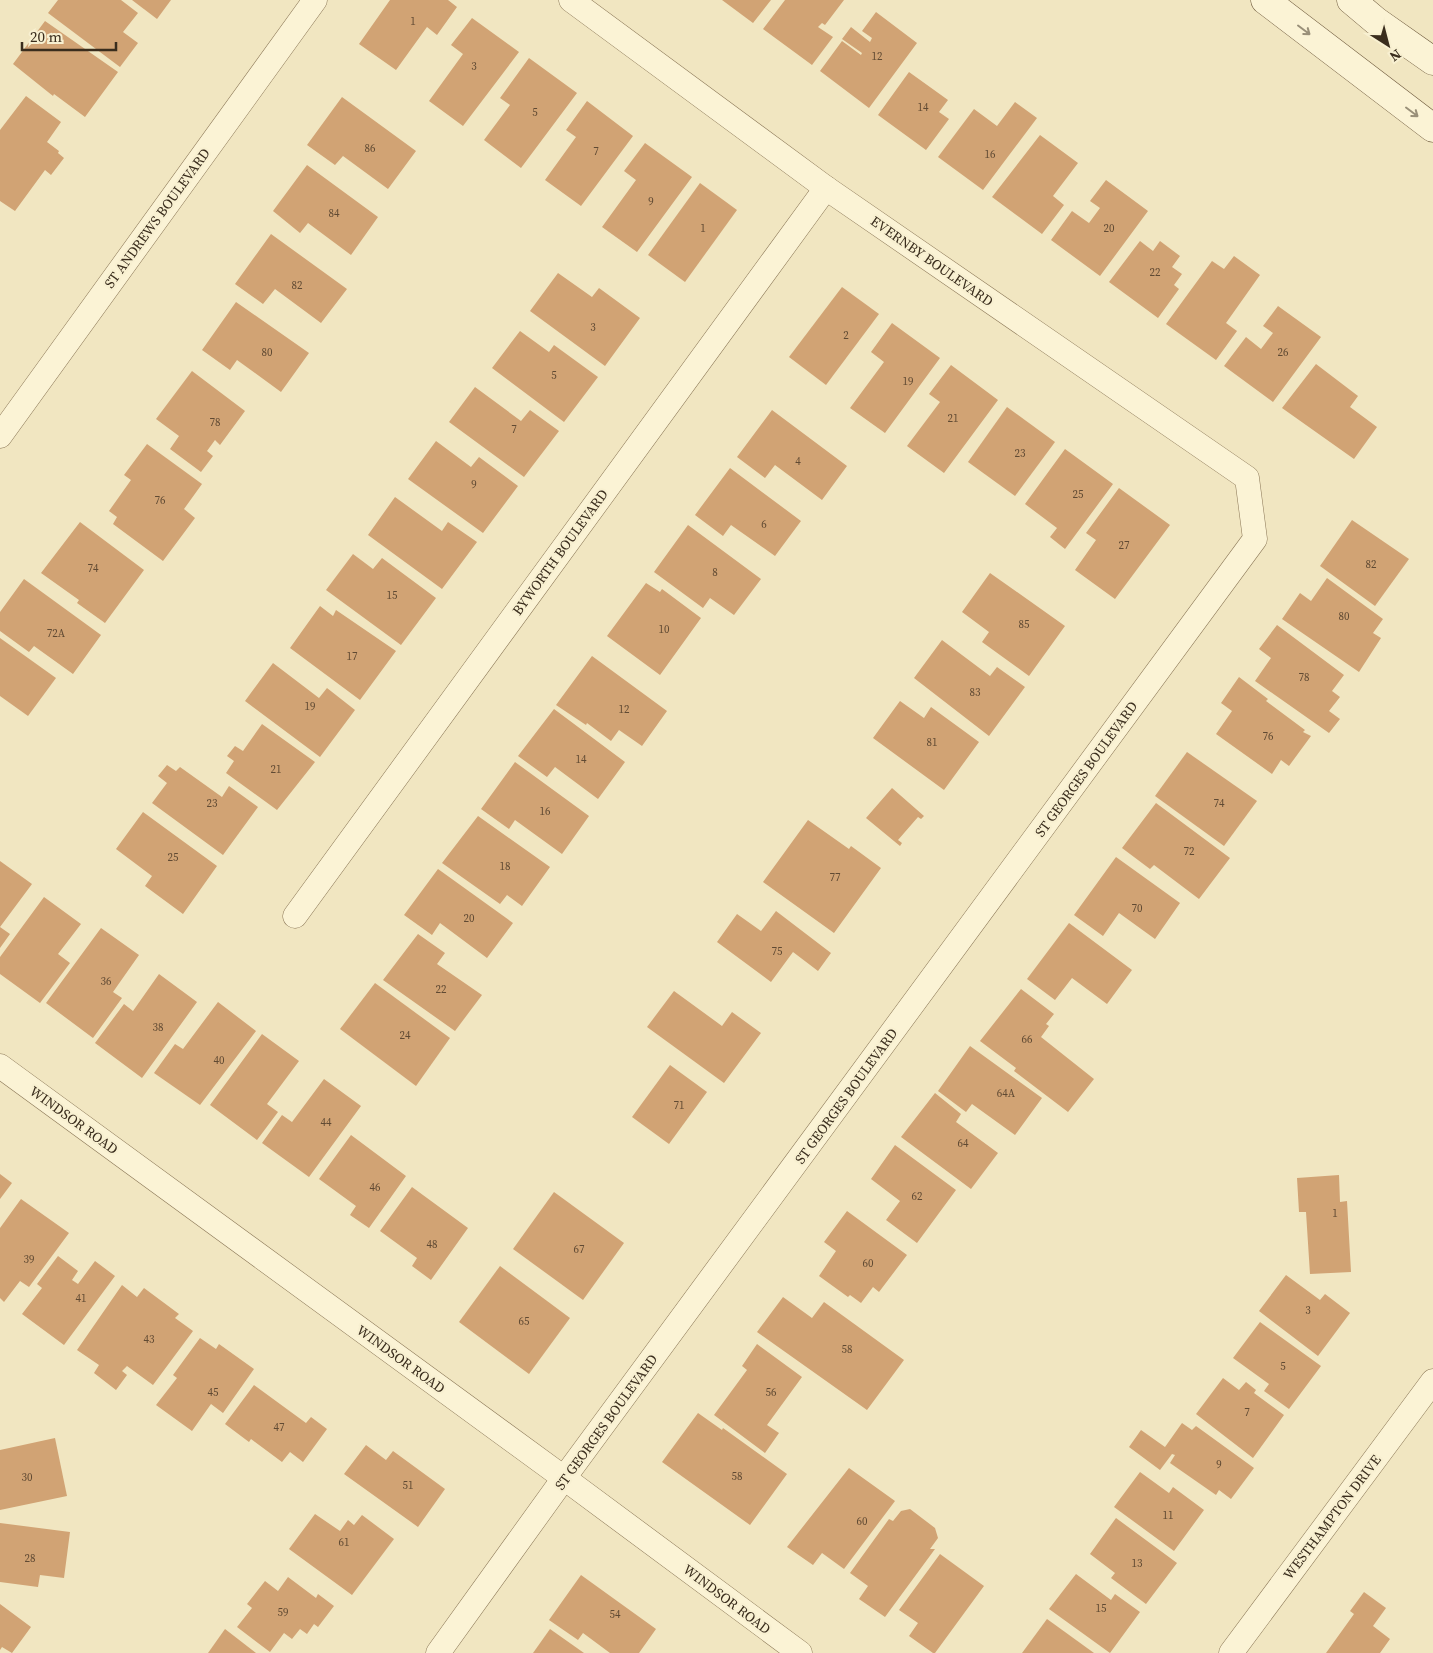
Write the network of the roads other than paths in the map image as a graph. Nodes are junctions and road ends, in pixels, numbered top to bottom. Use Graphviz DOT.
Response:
graph roads {
  1 [pos="315,0"];
  2 [pos="571,0"];
  3 [pos="1265,0"];
  4 [pos="1350,0"];
  5 [pos="1433,61"];
  6 [pos="1433,128"];
  7 [pos="826,188"];
  8 [pos="0,436"];
  9 [pos="1255,539"];
  10 [pos="295,916"];
  11 [pos="0,1066"];
  12 [pos="1433,1381"];
  13 [pos="564,1478"];
  14 [pos="438,1653"];
  15 [pos="800,1653"];
  16 [pos="1231,1653"];
  1 -- 8 [label="street, ST ANDREWS BOULEVARD"];
  2 -- 7 [label="street, EVERNBY BOULEVARD"];
  3 -- 6 [label="main road, one-way"];
  4 -- 5 [label="main road"];
  7 -- 9 [label="street, EVERNBY BOULEVARD"];
  7 -- 10 [label="street, BYWORTH BOULEVARD"];
  9 -- 13 [label="street, ST GEORGES BOULEVARD"];
  11 -- 13 [label="street, WINDSOR ROAD"];
  12 -- 16 [label="street, WESTHAMPTON DRIVE"];
  13 -- 14 [label="street, ST GEORGES BOULEVARD"];
  13 -- 15 [label="street, WINDSOR ROAD"];
}
